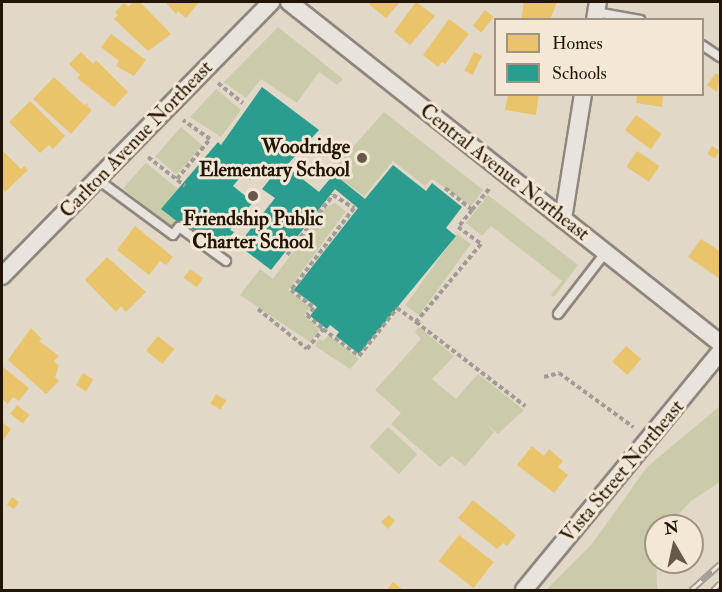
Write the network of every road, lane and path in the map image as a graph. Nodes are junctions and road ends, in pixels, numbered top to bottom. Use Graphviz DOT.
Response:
graph roads {
  1 [pos="271,2"];
  2 [pos="289,2"];
  3 [pos="596,11"];
  4 [pos="630,18"];
  5 [pos="704,46"];
  6 [pos="720,57"];
  7 [pos="219,83"];
  8 [pos="583,96"];
  9 [pos="243,103"];
  10 [pos="183,120"];
  11 [pos="148,156"];
  12 [pos="97,179"];
  13 [pos="177,179"];
  14 [pos="185,186"];
  15 [pos="445,188"];
  16 [pos="490,188"];
  17 [pos="472,210"];
  18 [pos="563,219"];
  19 [pos="606,252"];
  20 [pos="287,255"];
  21 [pos="226,261"];
  22 [pos="2,276"];
  23 [pos="258,309"];
  24 [pos="558,314"];
  25 [pos="416,322"];
  26 [pos="323,329"];
  27 [pos="720,343"];
  28 [pos="720,352"];
  29 [pos="544,377"];
  30 [pos="525,406"];
  31 [pos="633,427"];
  32 [pos="524,591"];
  1 -- 12 [label="street, Carlton Avenue Northeast"];
  2 -- 18 [label="street, Central Avenue Northeast"];
  3 -- 4 [label="lane"];
  5 -- 6 [label="lane"];
  7 -- 9 [label="path"];
  8 -- 18 [label="street"];
  10 -- 13 [label="path"];
  11 -- 13 [label="path"];
  12 -- 21 [label="lane"];
  12 -- 22 [label="street, Carlton Avenue Northeast"];
  13 -- 14 [label="path"];
  15 -- 17 [label="path"];
  16 -- 17 [label="path"];
  17 -- 25 [label="path"];
  18 -- 19 [label="street, Central Avenue Northeast"];
  19 -- 24 [label="lane"];
  19 -- 27 [label="street, Central Avenue Northeast"];
  20 -- 26 [label="path"];
  23 -- 26 [label="path"];
  25 -- 26 [label="path"];
  25 -- 30 [label="path"];
  28 -- 32 [label="street, Vista Street Northeast"];
  29 -- 31 [label="path"];
}
